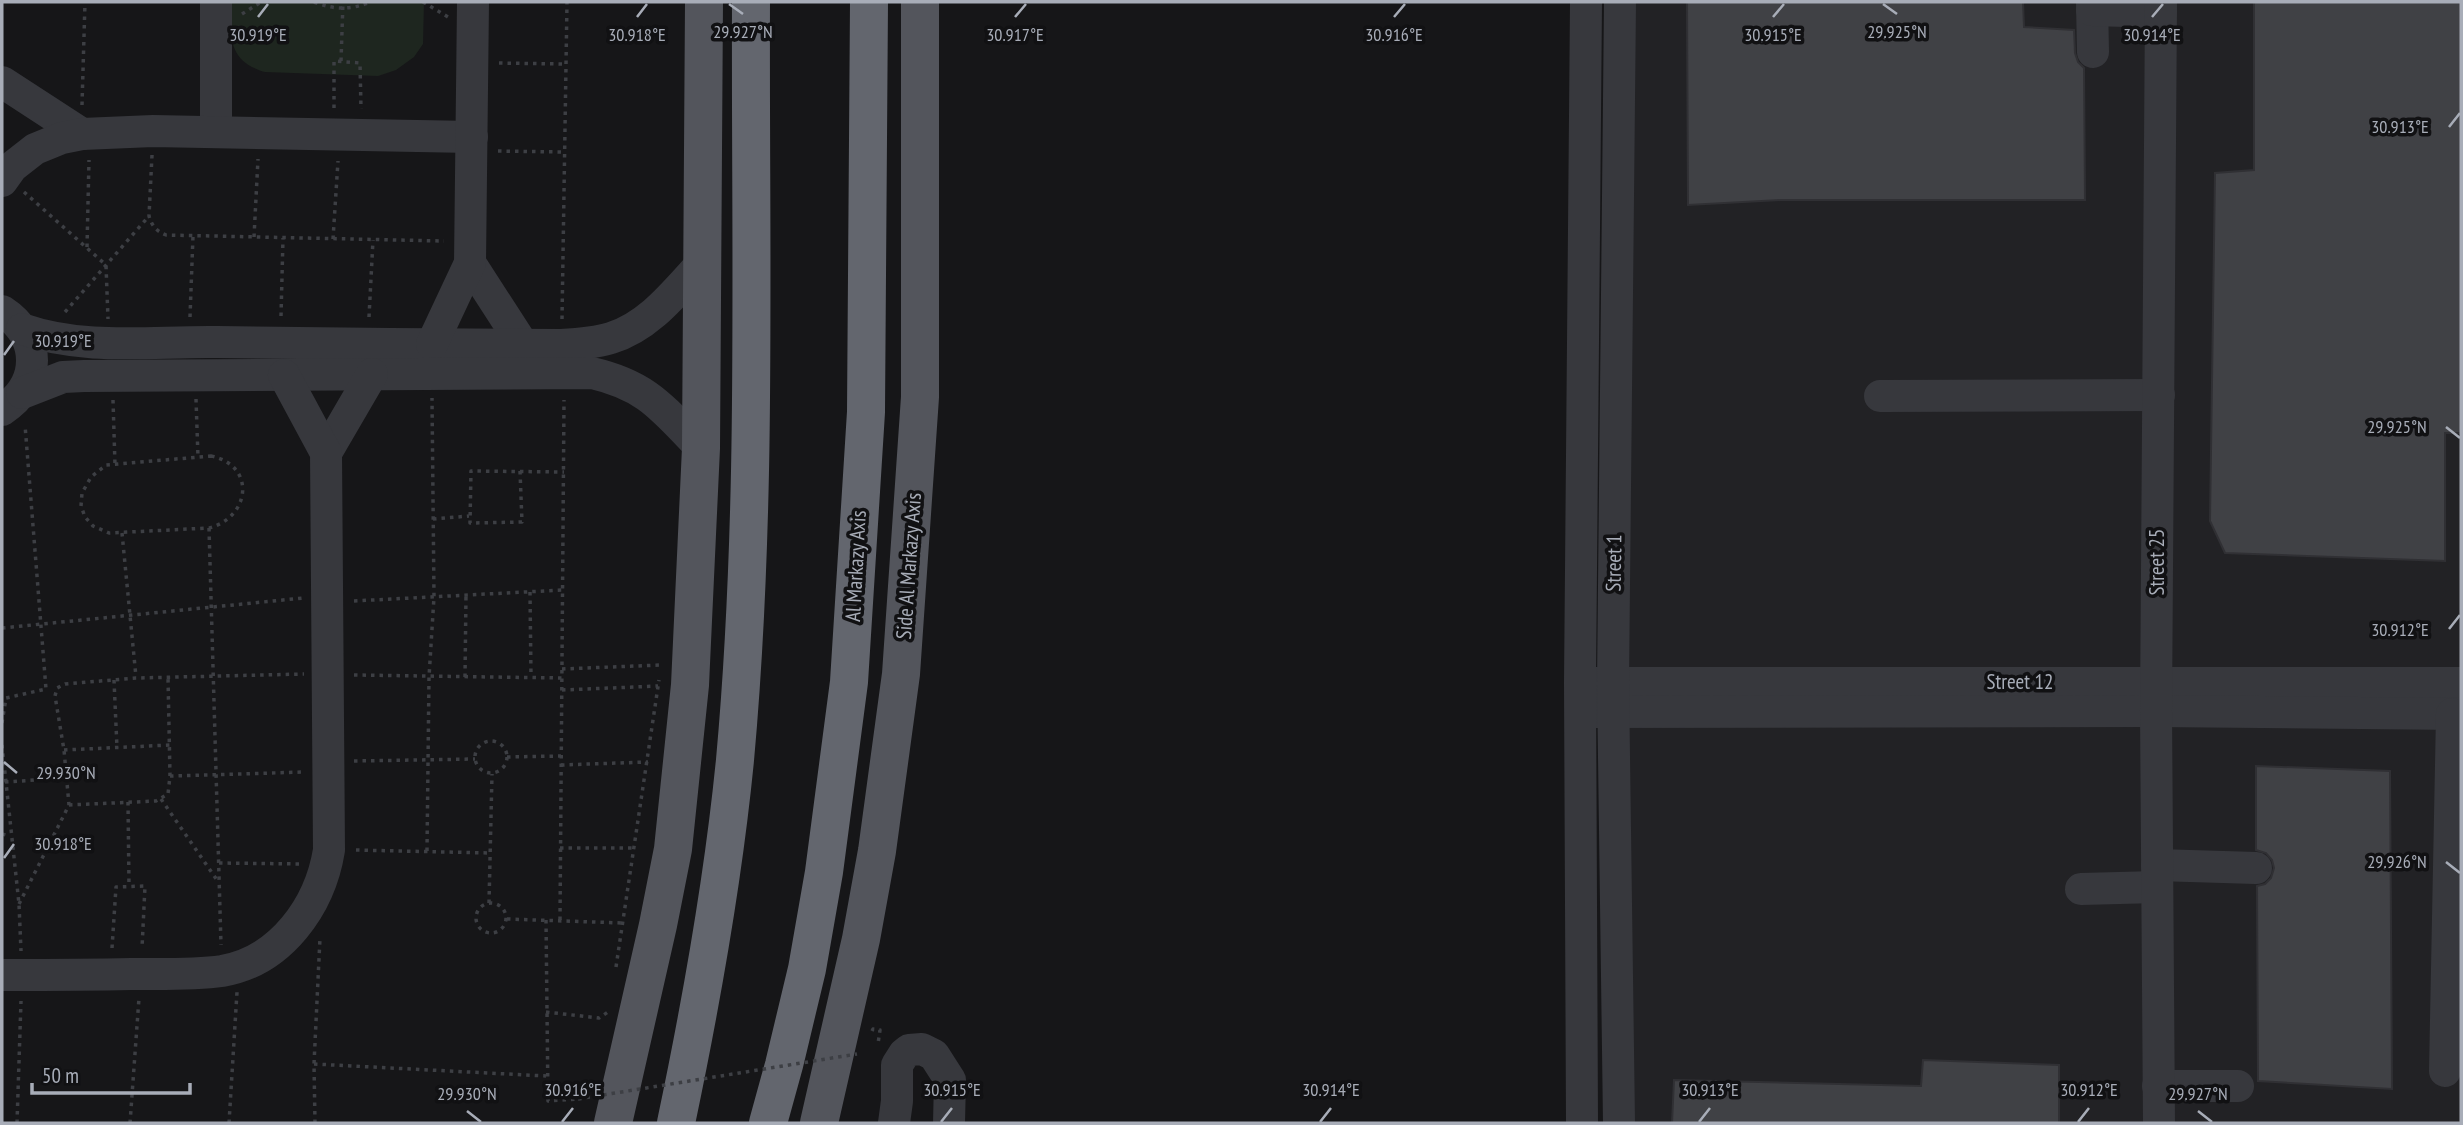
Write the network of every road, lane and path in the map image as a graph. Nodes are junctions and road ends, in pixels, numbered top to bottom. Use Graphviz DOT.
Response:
graph roads {
  1 [pos="85,2"];
  2 [pos="216,2"];
  3 [pos="314,2"];
  4 [pos="343,2"];
  5 [pos="370,2"];
  6 [pos="473,2"];
  7 [pos="567,2"];
  8 [pos="704,2"];
  9 [pos="751,2"];
  10 [pos="869,2"];
  11 [pos="920,2"];
  12 [pos="1586,2"];
  13 [pos="1620,2"];
  14 [pos="343,9"];
  15 [pos="2161,14"];
  16 [pos="2092,22"];
  17 [pos="341,61"];
  18 [pos="472,63"];
  19 [pos="566,64"];
  20 [pos="2,82"];
  21 [pos="153,131"];
  22 [pos="216,132"];
  23 [pos="86,133"];
  24 [pos="259,133"];
  25 [pos="345,135"];
  26 [pos="472,144"];
  27 [pos="564,152"];
  28 [pos="4,178"];
  29 [pos="149,216"];
  30 [pos="193,236"];
  31 [pos="254,237"];
  32 [pos="283,238"];
  33 [pos="333,239"];
  34 [pos="373,240"];
  35 [pos="87,247"];
  36 [pos="470,252"];
  37 [pos="704,262"];
  38 [pos="106,265"];
  39 [pos="2,287"];
  40 [pos="20,323"];
  41 [pos="189,342"];
  42 [pos="109,343"];
  43 [pos="281,343"];
  44 [pos="523,345"];
  45 [pos="370,359"];
  46 [pos="432,359"];
  47 [pos="563,359"];
  48 [pos="195,375"];
  49 [pos="284,375"];
  50 [pos="2159,395"];
  51 [pos="1880,396"];
  52 [pos="12,401"];
  53 [pos="701,449"];
  54 [pos="326,453"];
  55 [pos="198,457"];
  56 [pos="520,471"];
  57 [pos="564,472"];
  58 [pos="470,516"];
  59 [pos="433,519"];
  60 [pos="209,528"];
  61 [pos="122,533"];
  62 [pos="563,590"];
  63 [pos="530,592"];
  64 [pos="466,595"];
  65 [pos="433,597"];
  66 [pos="327,599"];
  67 [pos="212,607"];
  68 [pos="131,615"];
  69 [pos="40,625"];
  70 [pos="2,628"];
  71 [pos="562,669"];
  72 [pos="328,674"];
  73 [pos="213,676"];
  74 [pos="168,677"];
  75 [pos="429,677"];
  76 [pos="465,677"];
  77 [pos="136,678"];
  78 [pos="531,678"];
  79 [pos="562,678"];
  80 [pos="114,680"];
  81 [pos="2461,683"];
  82 [pos="658,686"];
  83 [pos="562,690"];
  84 [pos="1580,697"];
  85 [pos="2156,697"];
  86 [pos="1614,698"];
  87 [pos="2457,714"];
  88 [pos="2,717"];
  89 [pos="2,723"];
  90 [pos="2,745"];
  91 [pos="170,745"];
  92 [pos="117,748"];
  93 [pos="64,750"];
  94 [pos="561,756"];
  95 [pos="507,757"];
  96 [pos="428,759"];
  97 [pos="475,760"];
  98 [pos="648,762"];
  99 [pos="561,765"];
  100 [pos="328,766"];
  101 [pos="492,774"];
  102 [pos="170,775"];
  103 [pos="216,775"];
  104 [pos="67,778"];
  105 [pos="5,782"];
  106 [pos="161,800"];
  107 [pos="128,802"];
  108 [pos="69,805"];
  109 [pos="2,834"];
  110 [pos="10,836"];
  111 [pos="561,848"];
  112 [pos="635,848"];
  113 [pos="427,851"];
  114 [pos="490,853"];
  115 [pos="328,858"];
  116 [pos="219,863"];
  117 [pos="2256,868"];
  118 [pos="2157,876"];
  119 [pos="219,883"];
  120 [pos="129,886"];
  121 [pos="2081,889"];
  122 [pos="489,903"];
  123 [pos="19,904"];
  124 [pos="507,919"];
  125 [pos="546,920"];
  126 [pos="560,920"];
  127 [pos="623,923"];
  128 [pos="320,933"];
  129 [pos="230,968"];
  130 [pos="615,973"];
  131 [pos="12,975"];
  132 [pos="609,1010"];
  133 [pos="547,1012"];
  134 [pos="857,1054"];
  135 [pos="314,1064"];
  136 [pos="2445,1071"];
  137 [pos="546,1076"];
  138 [pos="2158,1086"];
  139 [pos="2238,1086"];
  140 [pos="17,1123"];
  141 [pos="229,1123"];
  142 [pos="315,1123"];
  143 [pos="613,1123"];
  144 [pos="676,1123"];
  145 [pos="768,1123"];
  146 [pos="819,1123"];
  147 [pos="894,1123"];
  148 [pos="949,1123"];
  149 [pos="1582,1123"];
  150 [pos="1619,1123"];
  151 [pos="2159,1123"];
  1 -- 23 [label="path"];
  2 -- 22 [label="street"];
  3 -- 14 [label="path"];
  4 -- 14 [label="path"];
  5 -- 14 [label="path"];
  6 -- 18 [label="street"];
  7 -- 19 [label="path"];
  8 -- 37 [label="main road"];
  9 -- 144 [label="highway"];
  10 -- 145 [label="highway, Al Markazy Axis"];
  11 -- 146 [label="main road, Side Al Markazy Axis"];
  12 -- 84 [label="street, Street 1"];
  13 -- 86 [label="street, Street 1"];
  14 -- 17 [label="path"];
  15 -- 16 [label="street"];
  15 -- 50 [label="street, Street 25"];
  17 -- 25 [label="path"];
  17 -- 25 [label="path"];
  18 -- 19 [label="path"];
  18 -- 26 [label="street"];
  19 -- 27 [label="path"];
  20 -- 23 [label="street"];
  21 -- 22 [label="street"];
  21 -- 23 [label="street"];
  21 -- 29 [label="path"];
  22 -- 24 [label="street"];
  23 -- 28 [label="street"];
  23 -- 35 [label="path"];
  24 -- 25 [label="street"];
  24 -- 31 [label="path"];
  25 -- 26 [label="street"];
  25 -- 33 [label="path"];
  26 -- 27 [label="path"];
  26 -- 36 [label="street"];
  27 -- 47 [label="path"];
  28 -- 35 [label="path"];
  29 -- 30 [label="path"];
  29 -- 38 [label="path"];
  30 -- 31 [label="path"];
  30 -- 41 [label="path"];
  31 -- 32 [label="path"];
  32 -- 33 [label="path"];
  32 -- 43 [label="path"];
  33 -- 34 [label="path"];
  34 -- 36 [label="path"];
  34 -- 45 [label="path"];
  35 -- 38 [label="path"];
  36 -- 44 [label="street"];
  36 -- 46 [label="street"];
  37 -- 47 [label="street"];
  37 -- 53 [label="main road"];
  38 -- 40 [label="path"];
  38 -- 42 [label="path"];
  39 -- 40 [label="street"];
  40 -- 42 [label="street"];
  40 -- 52 [label="street"];
  41 -- 42 [label="street"];
  41 -- 43 [label="street"];
  43 -- 45 [label="street"];
  44 -- 46 [label="street"];
  44 -- 47 [label="street"];
  45 -- 46 [label="street"];
  45 -- 49 [label="street"];
  45 -- 54 [label="street"];
  46 -- 47 [label="street"];
  46 -- 59 [label="path"];
  47 -- 53 [label="street"];
  47 -- 57 [label="path"];
  48 -- 49 [label="street"];
  48 -- 52 [label="street"];
  48 -- 55 [label="path"];
  49 -- 54 [label="street"];
  50 -- 51 [label="street"];
  50 -- 85 [label="street, Street 25"];
  52 -- 69 [label="path"];
  53 -- 143 [label="main road"];
  54 -- 66 [label="street"];
  55 -- 60 [label="path"];
  55 -- 61 [label="path"];
  56 -- 57 [label="path"];
  56 -- 58 [label="path"];
  56 -- 58 [label="path"];
  57 -- 62 [label="path"];
  58 -- 59 [label="path"];
  59 -- 65 [label="path"];
  60 -- 61 [label="path"];
  60 -- 67 [label="path"];
  61 -- 68 [label="path"];
  62 -- 63 [label="path"];
  62 -- 71 [label="path"];
  63 -- 64 [label="path"];
  63 -- 78 [label="path"];
  64 -- 65 [label="path"];
  64 -- 76 [label="path"];
  65 -- 66 [label="path"];
  65 -- 75 [label="path"];
  66 -- 67 [label="path"];
  66 -- 72 [label="street"];
  67 -- 68 [label="path"];
  67 -- 73 [label="path"];
  68 -- 69 [label="path"];
  68 -- 77 [label="path"];
  69 -- 70 [label="path"];
  69 -- 88 [label="path"];
  71 -- 79 [label="path"];
  71 -- 82 [label="path"];
  72 -- 73 [label="path"];
  72 -- 75 [label="path"];
  72 -- 100 [label="street"];
  73 -- 74 [label="path"];
  73 -- 103 [label="path"];
  74 -- 77 [label="path"];
  74 -- 91 [label="path"];
  75 -- 76 [label="path"];
  75 -- 96 [label="path"];
  76 -- 78 [label="path"];
  77 -- 80 [label="path"];
  78 -- 79 [label="path"];
  79 -- 83 [label="path"];
  80 -- 92 [label="path"];
  80 -- 93 [label="path"];
  81 -- 85 [label="street, Street 12"];
  82 -- 83 [label="path"];
  82 -- 98 [label="path"];
  83 -- 94 [label="path"];
  84 -- 86 [label="street, Street 12"];
  84 -- 149 [label="street, Street 1"];
  85 -- 86 [label="street, Street 12"];
  85 -- 87 [label="street, Street 12"];
  85 -- 118 [label="street, Street 25"];
  86 -- 150 [label="street, Street 1"];
  87 -- 136 [label="street"];
  88 -- 89 [label="path"];
  90 -- 105 [label="path"];
  91 -- 92 [label="path"];
  91 -- 102 [label="path"];
  92 -- 93 [label="path"];
  93 -- 104 [label="path"];
  94 -- 95 [label="path"];
  94 -- 99 [label="path"];
  95 -- 97 [label="path"];
  95 -- 101 [label="path"];
  96 -- 97 [label="path"];
  96 -- 100 [label="path"];
  96 -- 113 [label="path"];
  97 -- 101 [label="path"];
  98 -- 99 [label="path"];
  98 -- 112 [label="path"];
  99 -- 111 [label="path"];
  100 -- 103 [label="path"];
  100 -- 115 [label="street"];
  101 -- 114 [label="path"];
  102 -- 103 [label="path"];
  102 -- 106 [label="path"];
  103 -- 116 [label="path"];
  104 -- 105 [label="path"];
  104 -- 108 [label="path"];
  105 -- 110 [label="path"];
  106 -- 107 [label="path"];
  106 -- 119 [label="path"];
  107 -- 108 [label="path"];
  107 -- 120 [label="path"];
  108 -- 123 [label="path"];
  109 -- 110 [label="path"];
  110 -- 123 [label="path"];
  111 -- 112 [label="path"];
  111 -- 126 [label="path"];
  112 -- 127 [label="path"];
  113 -- 114 [label="path"];
  113 -- 115 [label="path"];
  114 -- 122 [label="path"];
  115 -- 116 [label="path"];
  115 -- 129 [label="street"];
  116 -- 119 [label="path"];
  117 -- 118 [label="street"];
  118 -- 121 [label="street"];
  118 -- 138 [label="street, Street 25"];
  119 -- 129 [label="path"];
  122 -- 124 [label="path"];
  122 -- 124 [label="path"];
  123 -- 131 [label="path"];
  124 -- 125 [label="path"];
  125 -- 126 [label="path"];
  125 -- 133 [label="path"];
  126 -- 127 [label="path"];
  127 -- 130 [label="path"];
  128 -- 135 [label="path"];
  129 -- 131 [label="street"];
  129 -- 141 [label="path"];
  131 -- 140 [label="path"];
  132 -- 133 [label="path"];
  133 -- 137 [label="path"];
  134 -- 137 [label="path, bridge"];
  135 -- 137 [label="path"];
  135 -- 142 [label="path"];
  138 -- 139 [label="street"];
  138 -- 151 [label="street, Street 25"];
  147 -- 148 [label="street"];
}
